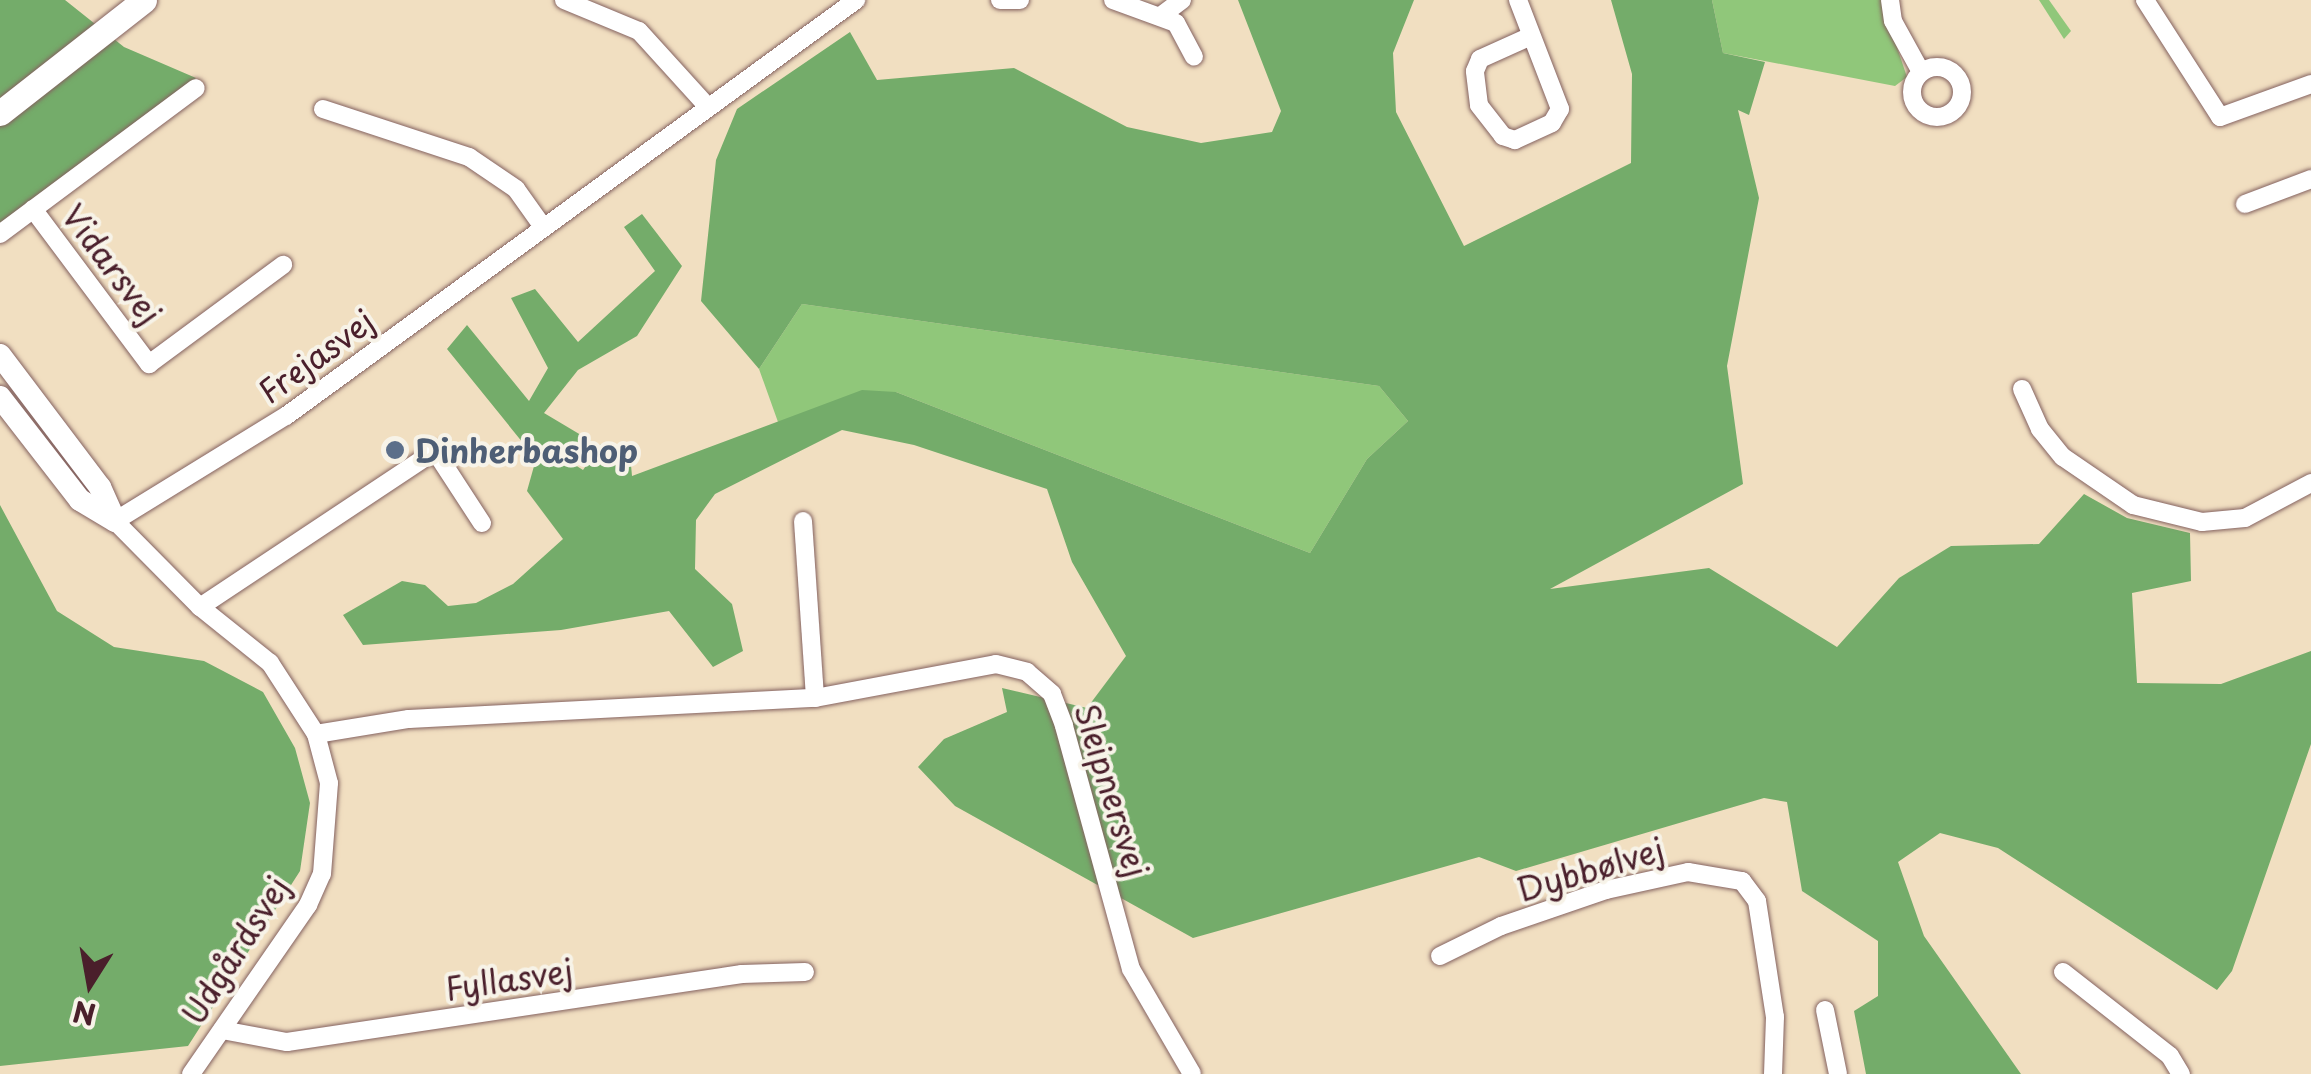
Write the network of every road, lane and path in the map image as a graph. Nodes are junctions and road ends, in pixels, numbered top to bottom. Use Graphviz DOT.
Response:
graph roads {
  1 [pos="144,0"];
  2 [pos="564,0"];
  3 [pos="856,0"];
  4 [pos="1000,0"];
  5 [pos="1020,0"];
  6 [pos="1112,0"];
  7 [pos="1182,0"];
  8 [pos="1518,0"];
  9 [pos="1890,0"];
  10 [pos="2145,0"];
  11 [pos="1162,15"];
  12 [pos="1531,36"];
  13 [pos="1194,57"];
  14 [pos="1922,72"];
  15 [pos="2311,84"];
  16 [pos="196,88"];
  17 [pos="707,106"];
  18 [pos="324,109"];
  19 [pos="0,112"];
  20 [pos="2311,179"];
  21 [pos="2245,204"];
  22 [pos="33,209"];
  23 [pos="543,226"];
  24 [pos="0,234"];
  25 [pos="284,264"];
  26 [pos="0,355"];
  27 [pos="2022,389"];
  28 [pos="0,397"];
  29 [pos="2311,483"];
  30 [pos="114,521"];
  31 [pos="803,521"];
  32 [pos="482,523"];
  33 [pos="200,607"];
  34 [pos="815,698"];
  35 [pos="316,734"];
  36 [pos="1440,956"];
  37 [pos="805,972"];
  38 [pos="2063,972"];
  39 [pos="1826,1010"];
  40 [pos="222,1030"];
  41 [pos="192,1074"];
  42 [pos="1192,1074"];
  43 [pos="1773,1074"];
  44 [pos="1838,1074"];
  45 [pos="2181,1074"];
  1 -- 19 [label="main road"];
  2 -- 17 [label="street"];
  3 -- 17 [label="street, Frejasvej"];
  4 -- 5 [label="street"];
  6 -- 11 [label="street"];
  7 -- 11 [label="street"];
  8 -- 12 [label="street"];
  9 -- 14 [label="street"];
  10 -- 15 [label="street"];
  11 -- 13 [label="street"];
  12 -- 12 [label="street"];
  16 -- 22 [label="street, Vidarsvej"];
  17 -- 23 [label="street, Frejasvej"];
  18 -- 23 [label="street"];
  20 -- 21 [label="street"];
  22 -- 24 [label="street, Vidarsvej"];
  22 -- 25 [label="street, Vidarsvej"];
  23 -- 30 [label="street, Frejasvej"];
  26 -- 30 [label="street, Udgårdsvej"];
  27 -- 29 [label="street"];
  28 -- 30 [label="street, Udgårdsvej"];
  30 -- 33 [label="street, Udgårdsvej"];
  31 -- 34 [label="street"];
  32 -- 33 [label="street"];
  33 -- 35 [label="street, Udgårdsvej"];
  34 -- 35 [label="street, Sleipnersvej"];
  34 -- 42 [label="street, Sleipnersvej"];
  35 -- 40 [label="street, Udgårdsvej"];
  36 -- 43 [label="street, Dybbølvej"];
  37 -- 40 [label="street, Fyllasvej"];
  38 -- 45 [label="street"];
  39 -- 44 [label="street"];
  40 -- 41 [label="street, Udgårdsvej"];
}
